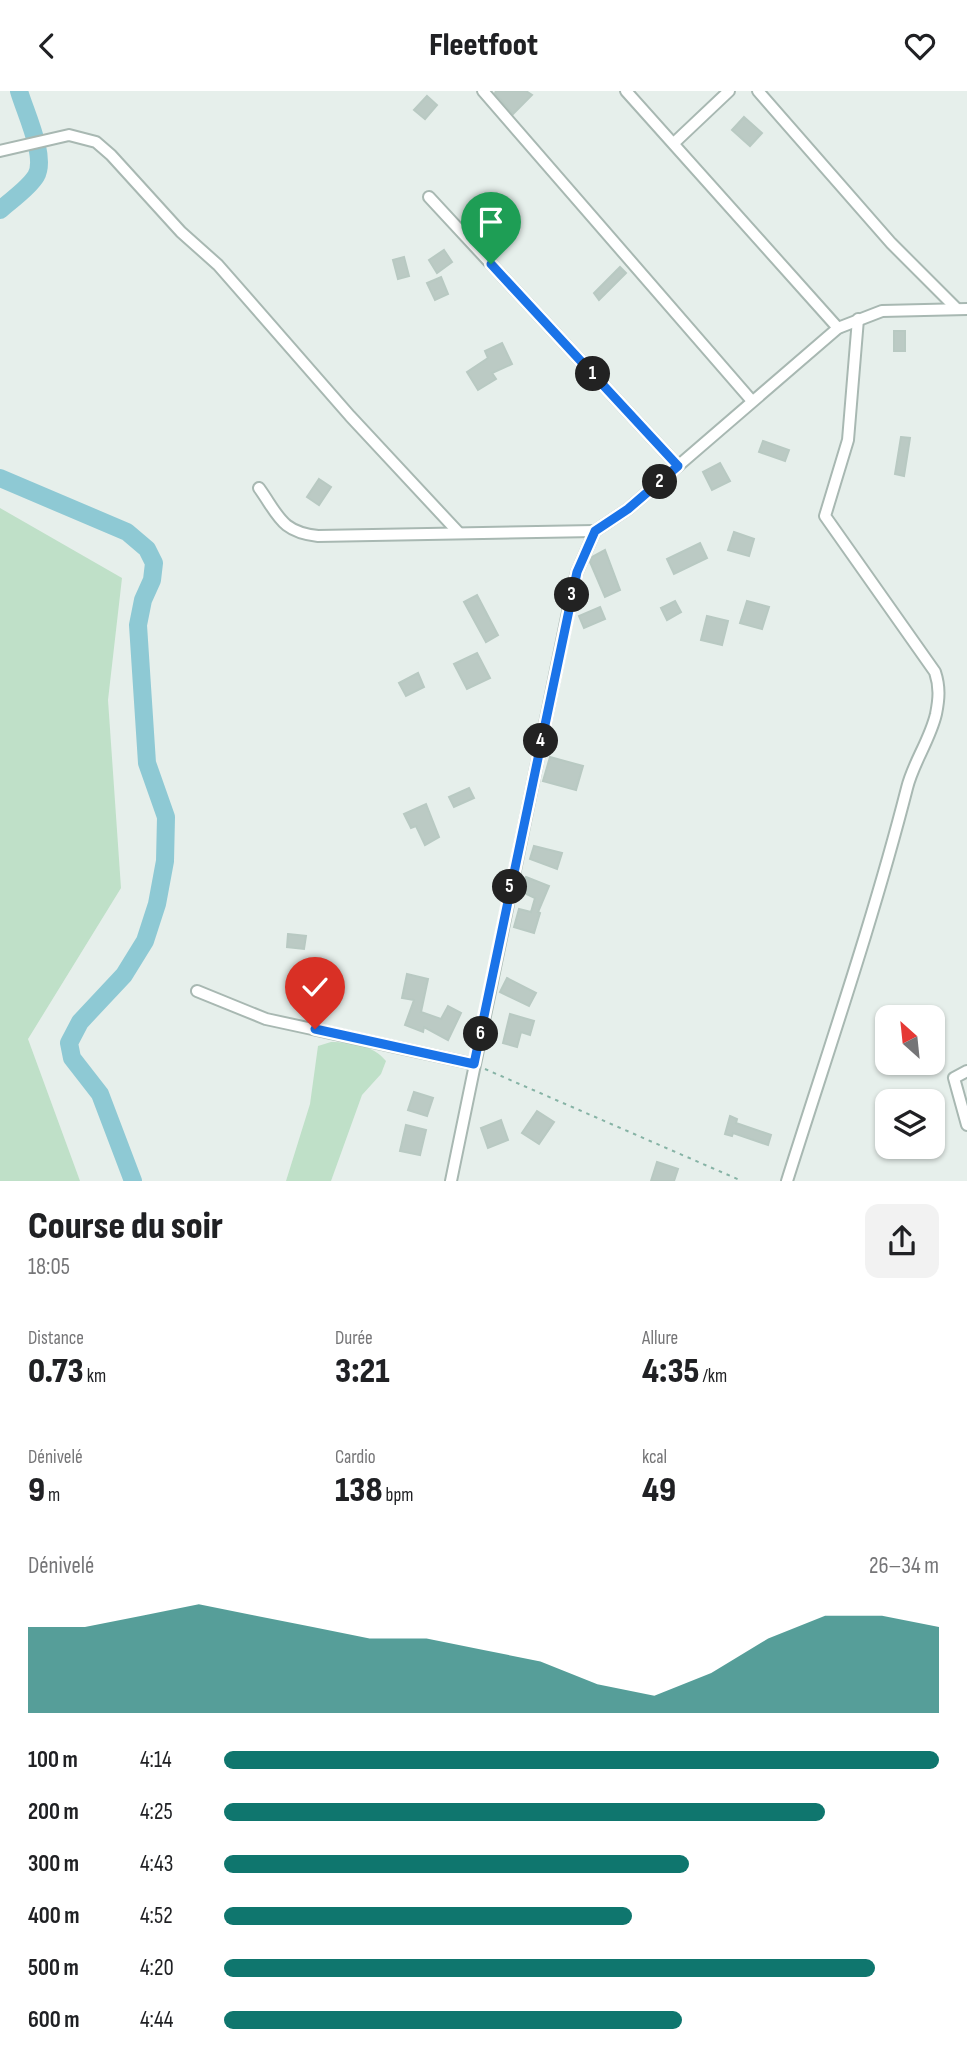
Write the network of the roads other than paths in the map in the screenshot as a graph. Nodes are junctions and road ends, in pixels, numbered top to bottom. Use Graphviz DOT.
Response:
graph roads {
  1 [pos="482,91"];
  2 [pos="626,91"];
  3 [pos="729,91"];
  4 [pos="758,91"];
  5 [pos="674,143"];
  6 [pos="0,151"];
  7 [pos="429,197"];
  8 [pos="962,309"];
  9 [pos="858,320"];
  10 [pos="838,328"];
  11 [pos="752,401"];
  12 [pos="678,466"];
  13 [pos="259,488"];
  14 [pos="595,531"];
  15 [pos="459,533"];
  16 [pos="197,991"];
  17 [pos="474,1064"];
  18 [pos="967,1071"];
  19 [pos="967,1125"];
  20 [pos="451,1181"];
  21 [pos="787,1181"];
  1 -- 11 [label="street"];
  2 -- 5 [label="street"];
  3 -- 5 [label="street"];
  4 -- 8 [label="street"];
  5 -- 10 [label="street"];
  6 -- 15 [label="street"];
  7 -- 12 [label="street"];
  8 -- 9 [label="street"];
  9 -- 10 [label="street"];
  9 -- 21 [label="street"];
  10 -- 11 [label="street"];
  11 -- 12 [label="street"];
  12 -- 14 [label="street"];
  13 -- 15 [label="street"];
  14 -- 15 [label="street"];
  14 -- 17 [label="street"];
  16 -- 17 [label="street"];
  17 -- 20 [label="street"];
  18 -- 19 [label="street"];
}
